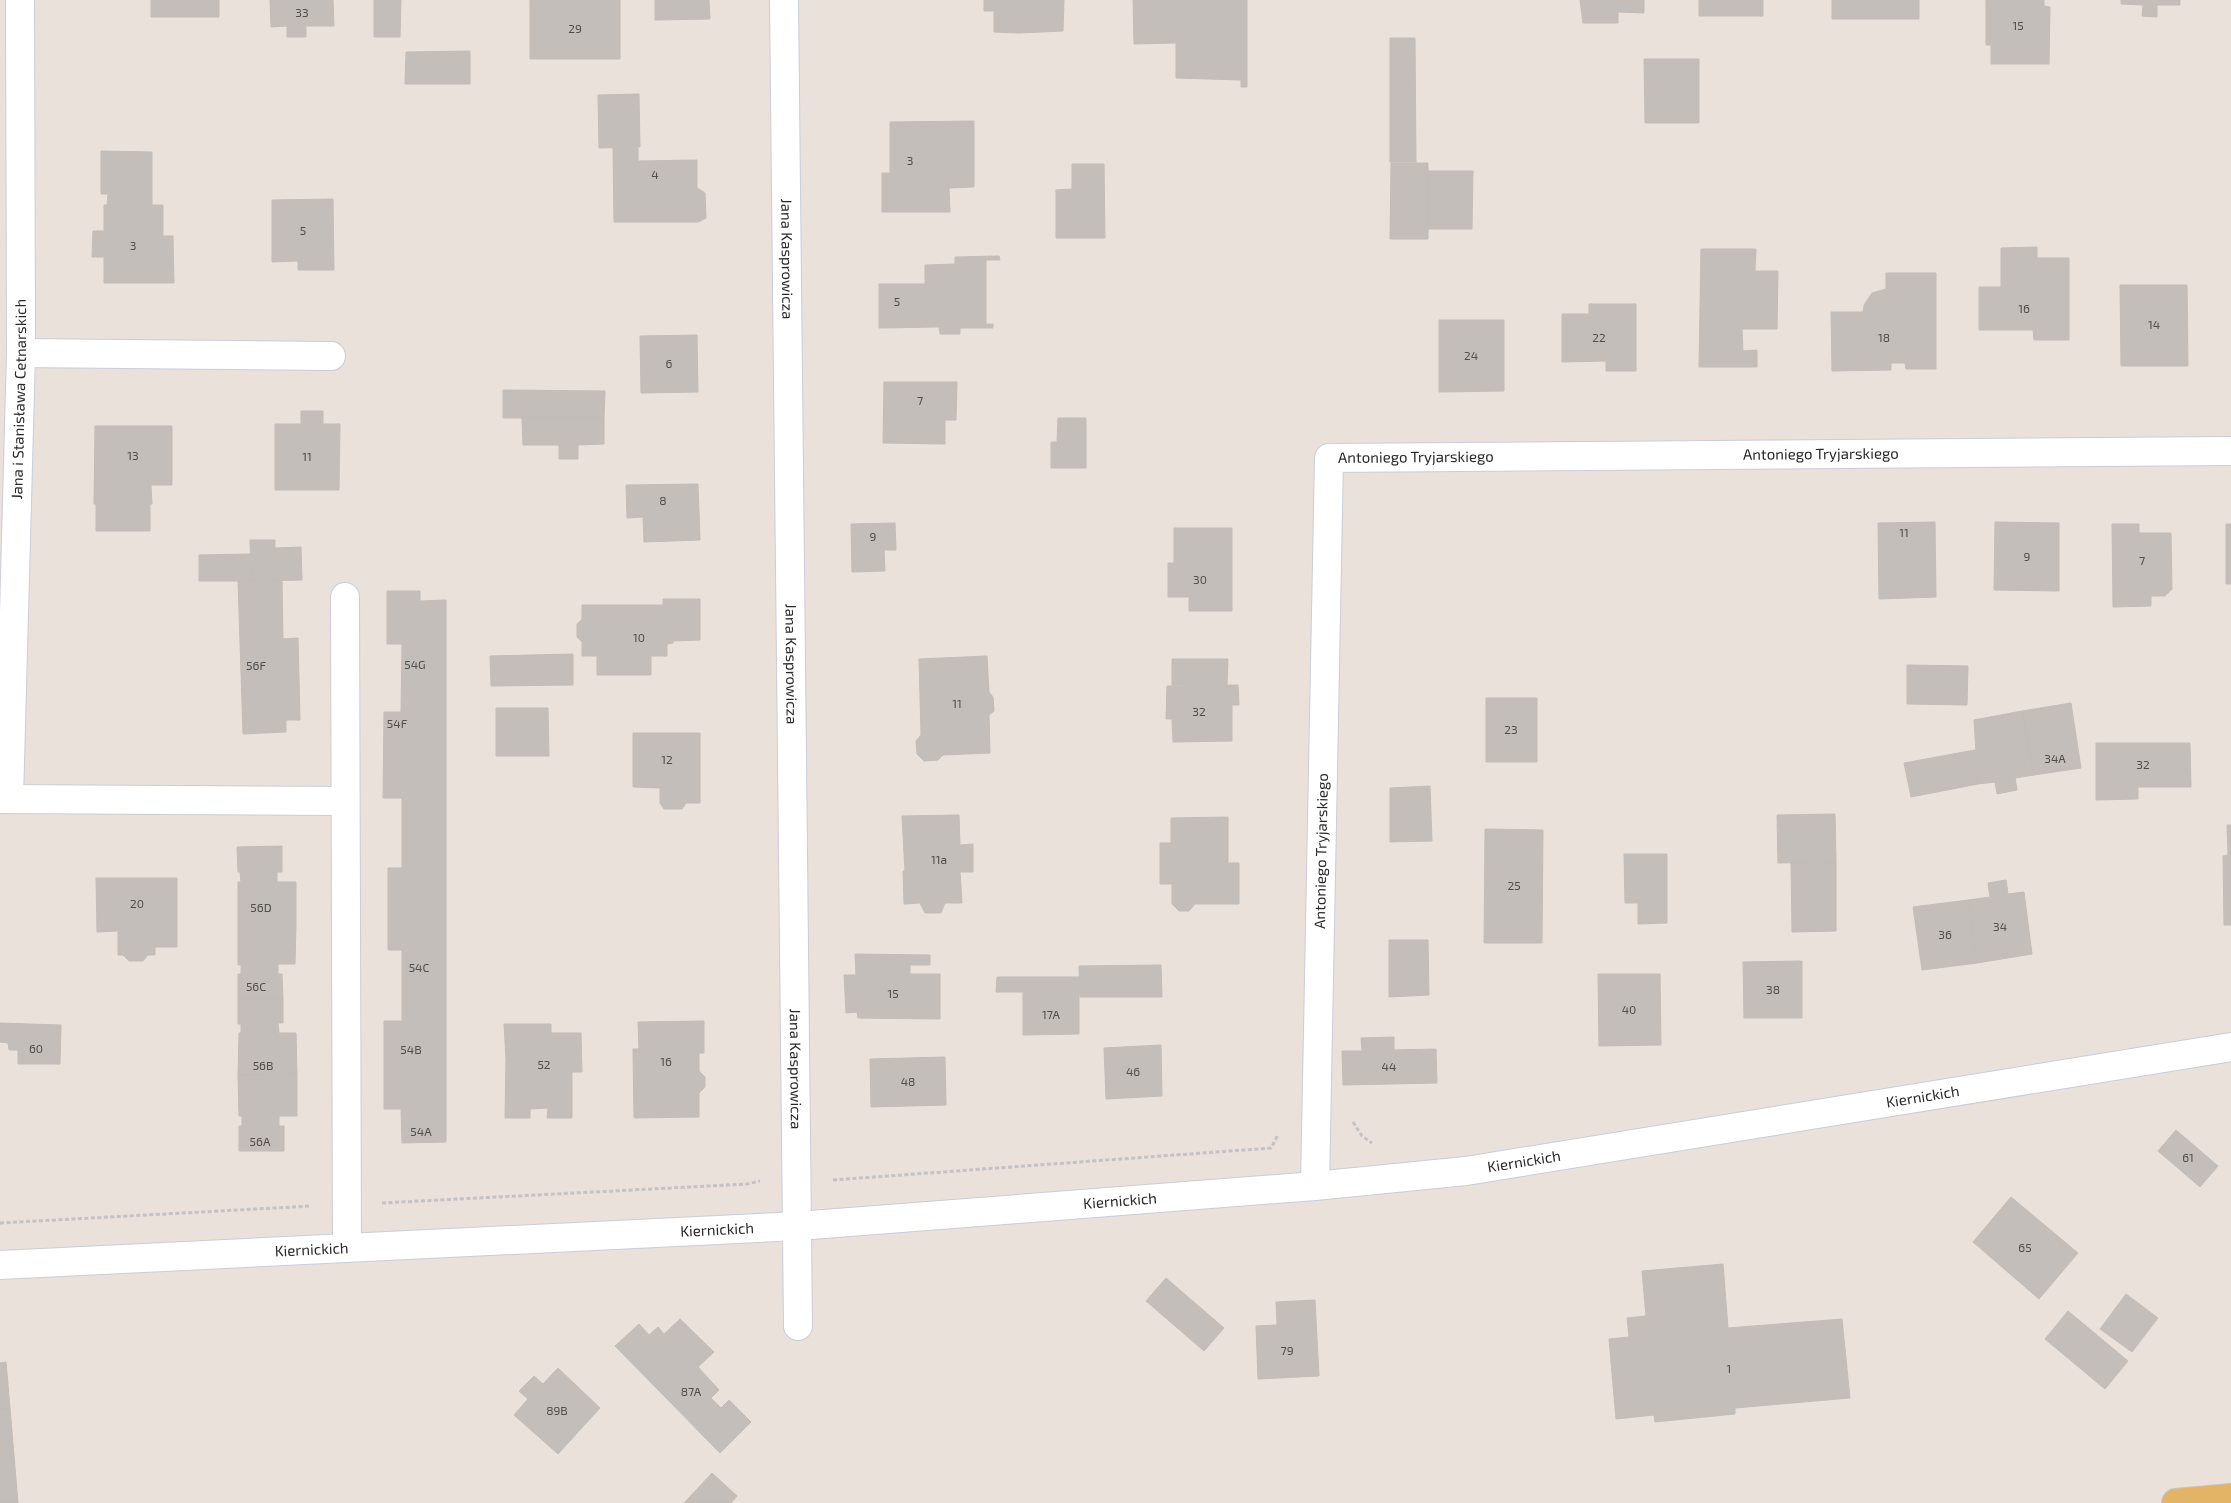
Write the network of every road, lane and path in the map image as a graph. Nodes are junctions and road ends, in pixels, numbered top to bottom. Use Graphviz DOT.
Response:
graph roads {
  1 [pos="20,0"];
  2 [pos="784,0"];
  3 [pos="21,353"];
  4 [pos="331,356"];
  5 [pos="2231,451"];
  6 [pos="345,597"];
  7 [pos="4,799"];
  8 [pos="345,802"];
  9 [pos="2231,1047"];
  10 [pos="1317,1124"];
  11 [pos="1376,1145"];
  12 [pos="797,1173"];
  13 [pos="1315,1186"];
  14 [pos="347,1205"];
  15 [pos="0,1223"];
  16 [pos="798,1226"];
  17 [pos="347,1248"];
  18 [pos="0,1265"];
  19 [pos="798,1326"];
  20 [pos="2231,1498"];
  21 [pos="2176,1503"];
  1 -- 3 [label="street, Jana i Stanisława Cetnarskich"];
  2 -- 12 [label="street, Jana Kasprowicza"];
  3 -- 4 [label="street"];
  3 -- 7 [label="street, Jana i Stanisława Cetnarskich"];
  5 -- 10 [label="street, Antoniego Tryjarskiego"];
  6 -- 8 [label="street"];
  7 -- 8 [label="street"];
  8 -- 14 [label="street"];
  9 -- 13 [label="street, Kiernickich"];
  10 -- 11 [label="path"];
  10 -- 12 [label="path"];
  10 -- 13 [label="street, Antoniego Tryjarskiego"];
  12 -- 14 [label="path"];
  12 -- 16 [label="street, Jana Kasprowicza"];
  13 -- 16 [label="street, Kiernickich"];
  14 -- 15 [label="path"];
  14 -- 17 [label="street"];
  16 -- 17 [label="street, Kiernickich"];
  16 -- 19 [label="street, Jana Kasprowicza"];
  17 -- 18 [label="street, Kiernickich"];
  20 -- 21 [label="main road"];
}
